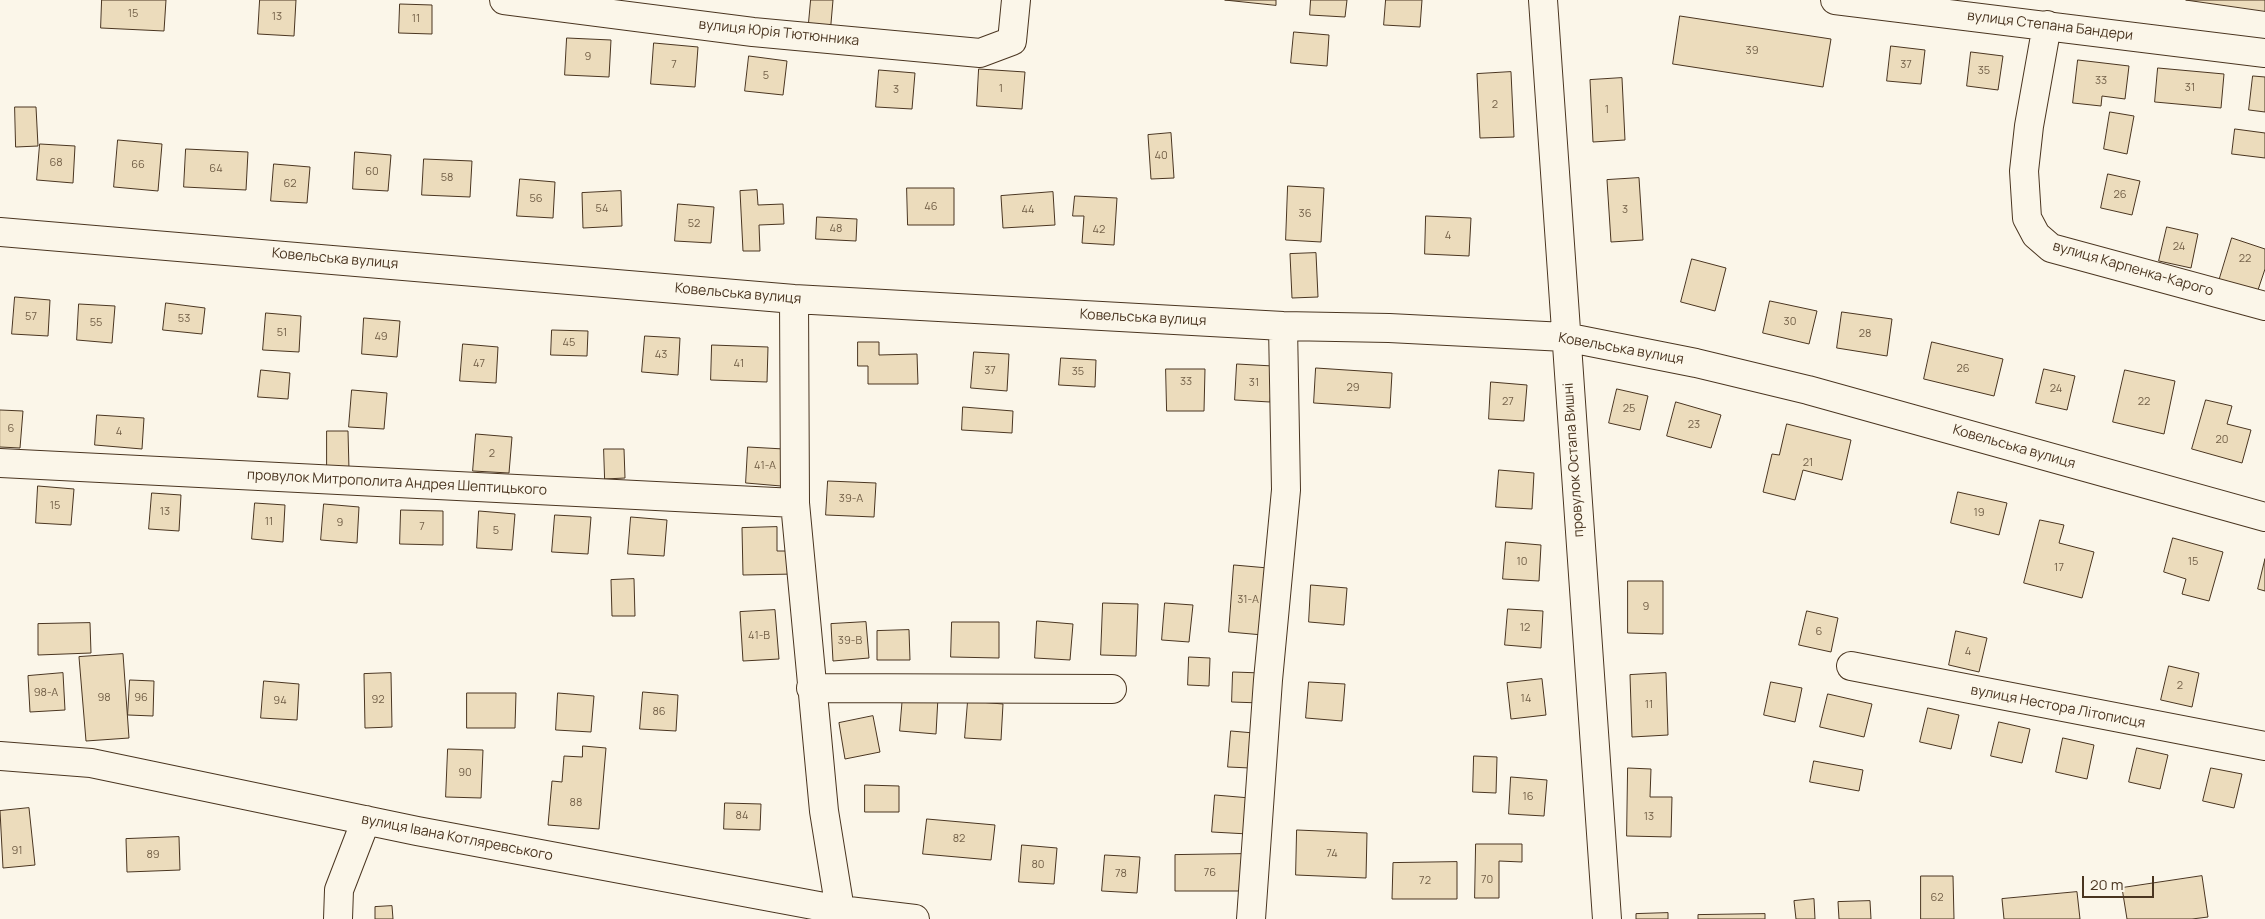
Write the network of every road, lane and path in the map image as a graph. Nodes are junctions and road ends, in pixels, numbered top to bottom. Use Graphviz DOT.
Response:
graph roads {
  1 [pos="1016,0"];
  2 [pos="1543,0"];
  3 [pos="1835,0"];
  4 [pos="517,1"];
  5 [pos="2047,25"];
  6 [pos="2265,53"];
  7 [pos="0,232"];
  8 [pos="794,299"];
  9 [pos="2265,306"];
  10 [pos="1282,326"];
  11 [pos="1565,337"];
  12 [pos="0,463"];
  13 [pos="795,503"];
  14 [pos="2265,517"];
  15 [pos="1851,666"];
  16 [pos="811,688"];
  17 [pos="1112,689"];
  18 [pos="2265,746"];
  19 [pos="0,756"];
  20 [pos="366,820"];
  21 [pos="840,910"];
  22 [pos="338,919"];
  23 [pos="915,919"];
  24 [pos="1251,919"];
  25 [pos="1607,919"];
  1 -- 4 [label="street, вулиця Юрія Тютюнника"];
  2 -- 11 [label="street, провулок Остапа Вишні"];
  3 -- 5 [label="street, вулиця Степана Бандери"];
  5 -- 6 [label="street, вулиця Степана Бандери"];
  5 -- 9 [label="street, вулиця Карпенка-Карого"];
  7 -- 8 [label="street, Ковельська вулиця"];
  8 -- 10 [label="street, Ковельська вулиця"];
  8 -- 13 [label="street"];
  10 -- 11 [label="street, Ковельська вулиця"];
  10 -- 24 [label="street"];
  11 -- 14 [label="street, Ковельська вулиця"];
  11 -- 25 [label="street, провулок Остапа Вишні"];
  12 -- 13 [label="street, провулок Митрополита Андрея Шептицького"];
  13 -- 16 [label="street"];
  15 -- 18 [label="street, вулиця Нестора Літописця"];
  16 -- 17 [label="street"];
  16 -- 21 [label="street"];
  19 -- 20 [label="street, вулиця Івана Котляревського"];
  20 -- 21 [label="street, вулиця Івана Котляревського"];
  20 -- 22 [label="street"];
  21 -- 23 [label="street, вулиця Івана Котляревського"];
}
